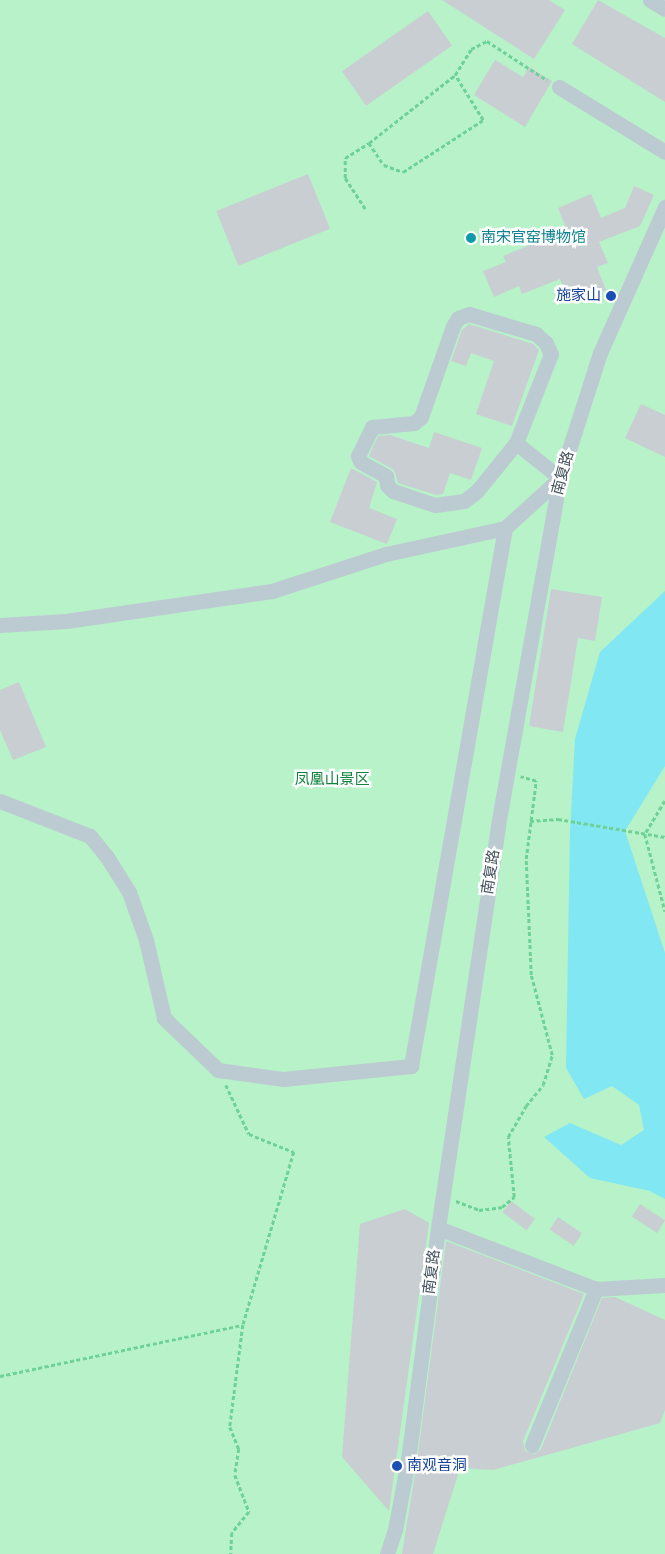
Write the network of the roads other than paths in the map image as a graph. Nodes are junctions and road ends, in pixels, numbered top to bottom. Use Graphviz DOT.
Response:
graph roads {
  1 [pos="650,0"];
  2 [pos="665,9"];
  3 [pos="559,87"];
  4 [pos="665,152"];
  5 [pos="665,207"];
  6 [pos="516,443"];
  7 [pos="560,478"];
  8 [pos="505,528"];
  9 [pos="0,625"];
  10 [pos="0,801"];
  11 [pos="438,1228"];
  12 [pos="665,1285"];
  13 [pos="596,1289"];
  14 [pos="532,1445"];
  15 [pos="388,1554"];
  1 -- 2 [label="street"];
  3 -- 4 [label="street"];
  5 -- 7 [label="street, 南复路"];
  6 -- 6 [label="street"];
  6 -- 7 [label="street"];
  7 -- 8 [label="street"];
  7 -- 11 [label="street, 南复路"];
  8 -- 9 [label="street"];
  8 -- 10 [label="street"];
  11 -- 13 [label="street"];
  11 -- 15 [label="street, 南复路"];
  12 -- 13 [label="street"];
  13 -- 14 [label="street"];
}
